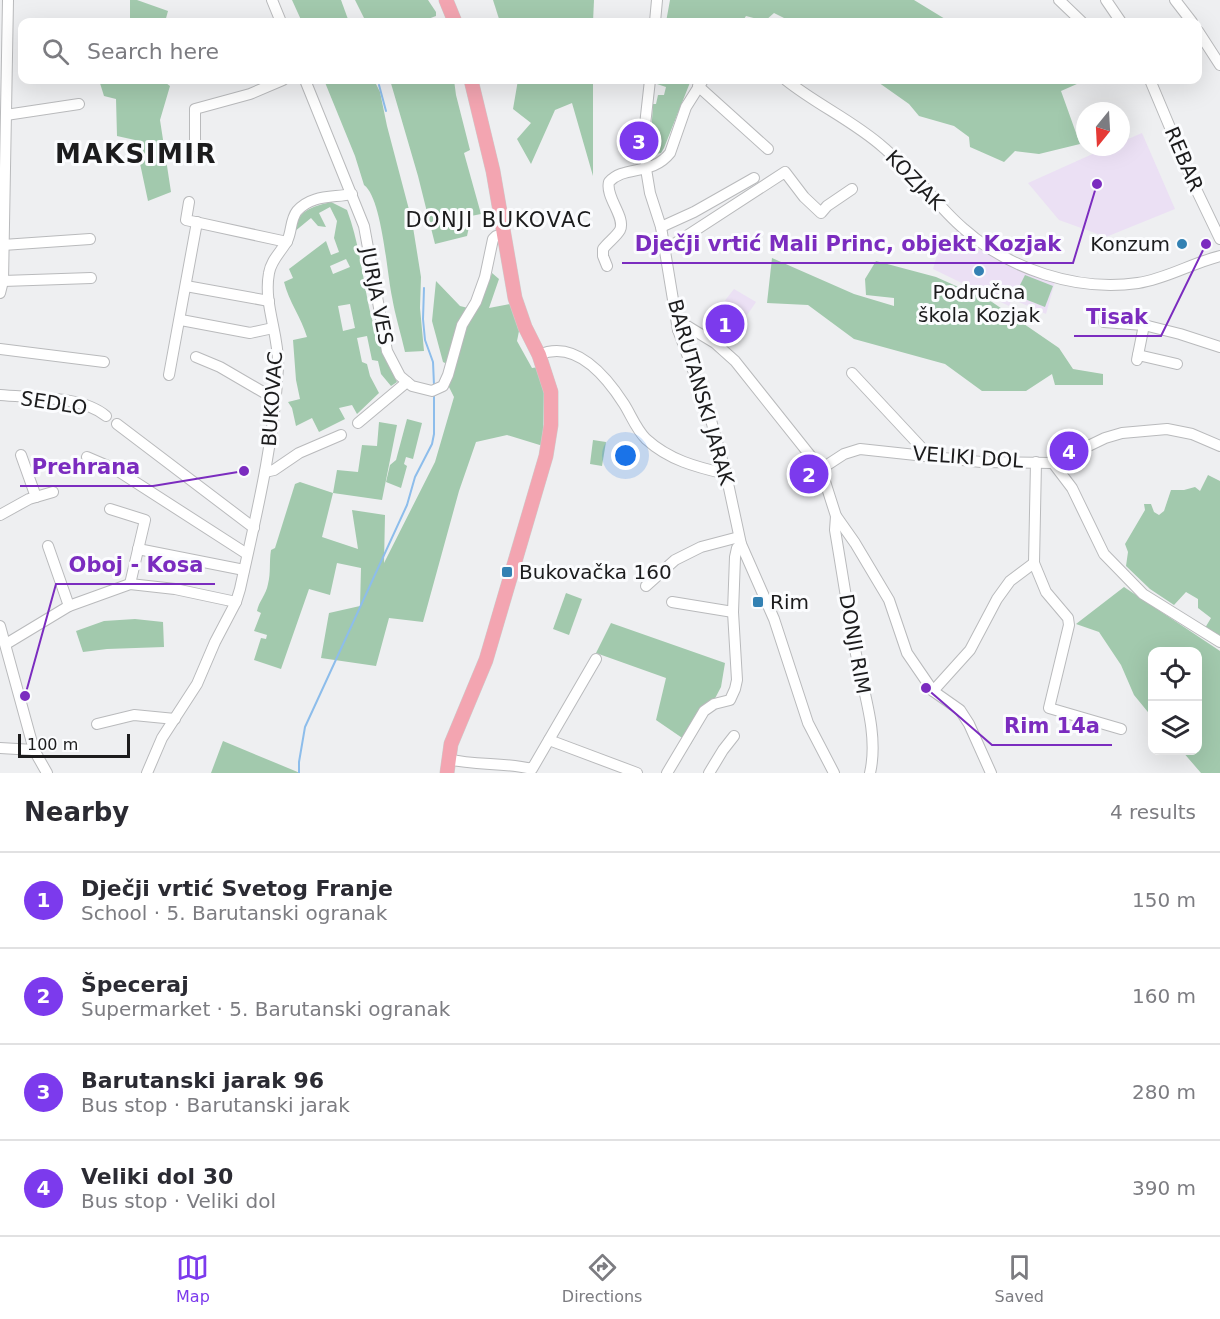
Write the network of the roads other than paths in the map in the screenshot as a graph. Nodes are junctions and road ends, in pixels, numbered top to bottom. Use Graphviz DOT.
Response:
graph roads {
  1 [pos="8,0"];
  2 [pos="272,0"];
  3 [pos="446,0"];
  4 [pos="657,0"];
  5 [pos="1059,0"];
  6 [pos="1106,0"];
  7 [pos="1175,0"];
  8 [pos="279,18"];
  9 [pos="453,18"];
  10 [pos="655,18"];
  11 [pos="1078,18"];
  12 [pos="1118,18"];
  13 [pos="1189,18"];
  14 [pos="1202,38"];
  15 [pos="1220,65"];
  16 [pos="274,84"];
  17 [pos="307,84"];
  18 [pos="472,84"];
  19 [pos="650,84"];
  20 [pos="699,84"];
  21 [pos="701,84"];
  22 [pos="791,84"];
  23 [pos="1152,84"];
  24 [pos="79,104"];
  25 [pos="6,115"];
  26 [pos="195,147"];
  27 [pos="768,149"];
  28 [pos="646,169"];
  29 [pos="2,177"];
  30 [pos="754,178"];
  31 [pos="852,189"];
  32 [pos="352,194"];
  33 [pos="189,202"];
  34 [pos="197,222"];
  35 [pos="661,227"];
  36 [pos="504,234"];
  37 [pos="90,239"];
  38 [pos="1220,239"];
  39 [pos="287,242"];
  40 [pos="3,245"];
  41 [pos="665,250"];
  42 [pos="1220,256"];
  43 [pos="607,266"];
  44 [pos="91,278"];
  45 [pos="3,281"];
  46 [pos="186,286"];
  47 [pos="0,293"];
  48 [pos="269,301"];
  49 [pos="181,320"];
  50 [pos="1104,322"];
  51 [pos="1144,325"];
  52 [pos="273,328"];
  53 [pos="678,330"];
  54 [pos="1220,347"];
  55 [pos="0,349"];
  56 [pos="539,355"];
  57 [pos="196,357"];
  58 [pos="104,362"];
  59 [pos="1177,364"];
  60 [pos="852,373"];
  61 [pos="169,375"];
  62 [pos="407,382"];
  63 [pos="0,395"];
  64 [pos="275,399"];
  65 [pos="106,416"];
  66 [pos="358,423"];
  67 [pos="117,424"];
  68 [pos="341,435"];
  69 [pos="1220,446"];
  70 [pos="21,455"];
  71 [pos="925,455"];
  72 [pos="87,457"];
  73 [pos="1036,462"];
  74 [pos="1053,463"];
  75 [pos="821,469"];
  76 [pos="265,472"];
  77 [pos="726,474"];
  78 [pos="53,492"];
  79 [pos="36,497"];
  80 [pos="110,509"];
  81 [pos="0,515"];
  82 [pos="836,516"];
  83 [pos="254,528"];
  84 [pos="740,541"];
  85 [pos="48,546"];
  86 [pos="138,549"];
  87 [pos="247,554"];
  88 [pos="1034,563"];
  89 [pos="244,570"];
  90 [pos="130,584"];
  91 [pos="646,586"];
  92 [pos="236,602"];
  93 [pos="672,602"];
  94 [pos="69,606"];
  95 [pos="733,612"];
  96 [pos="0,626"];
  97 [pos="1220,642"];
  98 [pos="6,644"];
  99 [pos="596,659"];
  100 [pos="933,691"];
  101 [pos="175,719"];
  102 [pos="97,724"];
  103 [pos="1120,729"];
  104 [pos="734,736"];
  105 [pos="549,740"];
  106 [pos="0,748"];
  107 [pos="34,750"];
  108 [pos="447,766"];
  109 [pos="47,773"];
  110 [pos="147,773"];
  111 [pos="637,773"];
  112 [pos="667,773"];
  113 [pos="709,773"];
  114 [pos="834,773"];
  115 [pos="870,773"];
  116 [pos="991,773"];
  1 -- 25 [label="street"];
  2 -- 8 [label="street"];
  3 -- 9 [label="main road"];
  4 -- 10 [label="street"];
  5 -- 11 [label="street"];
  6 -- 12 [label="street"];
  7 -- 13 [label="street"];
  14 -- 15 [label="street"];
  16 -- 26 [label="street"];
  17 -- 32 [label="street, JURJA VES"];
  18 -- 36 [label="main road"];
  19 -- 28 [label="street, BARUTANSKI JARAK"];
  20 -- 28 [label="street"];
  21 -- 27 [label="street"];
  22 -- 42 [label="street, KOZJAK"];
  23 -- 38 [label="street, REBAR"];
  24 -- 25 [label="street"];
  25 -- 29 [label="street"];
  28 -- 35 [label="street, BARUTANSKI JARAK"];
  28 -- 43 [label="street"];
  29 -- 40 [label="street"];
  30 -- 35 [label="street"];
  31 -- 41 [label="street"];
  32 -- 39 [label="street, BUKOVAC"];
  32 -- 62 [label="street, JURJA VES"];
  33 -- 34 [label="street"];
  34 -- 39 [label="street"];
  34 -- 46 [label="street"];
  35 -- 41 [label="street, BARUTANSKI JARAK"];
  36 -- 56 [label="main road"];
  36 -- 62 [label="street"];
  37 -- 40 [label="street"];
  39 -- 48 [label="street, BUKOVAC"];
  40 -- 45 [label="street"];
  41 -- 53 [label="street, BARUTANSKI JARAK"];
  44 -- 45 [label="street"];
  45 -- 47 [label="street"];
  46 -- 48 [label="street"];
  46 -- 49 [label="street"];
  48 -- 52 [label="street, BUKOVAC"];
  49 -- 52 [label="street"];
  49 -- 61 [label="street"];
  50 -- 51 [label="street"];
  51 -- 54 [label="street"];
  51 -- 59 [label="street"];
  52 -- 64 [label="street, BUKOVAC"];
  53 -- 75 [label="street"];
  53 -- 77 [label="street, BARUTANSKI JARAK"];
  55 -- 58 [label="street"];
  56 -- 77 [label="street"];
  56 -- 108 [label="main road"];
  57 -- 64 [label="street"];
  60 -- 71 [label="street"];
  62 -- 66 [label="street"];
  63 -- 65 [label="street, SEDLO"];
  64 -- 76 [label="street, BUKOVAC"];
  67 -- 83 [label="street"];
  68 -- 76 [label="street"];
  69 -- 74 [label="street, VELIKI DOL"];
  70 -- 79 [label="street"];
  71 -- 73 [label="street, VELIKI DOL"];
  71 -- 75 [label="street, VELIKI DOL"];
  72 -- 87 [label="street"];
  73 -- 74 [label="street, VELIKI DOL"];
  73 -- 88 [label="street"];
  74 -- 97 [label="street"];
  75 -- 82 [label="street"];
  76 -- 83 [label="street, BUKOVAC"];
  77 -- 84 [label="street, BARUTANSKI JARAK"];
  78 -- 79 [label="street"];
  79 -- 81 [label="street"];
  80 -- 86 [label="street"];
  82 -- 100 [label="street"];
  82 -- 115 [label="street, DONJI RIM"];
  83 -- 87 [label="street, BUKOVAC"];
  84 -- 91 [label="street"];
  84 -- 95 [label="street, BARUTANSKI JARAK"];
  84 -- 114 [label="street, BARUTANSKI JARAK"];
  85 -- 94 [label="street"];
  86 -- 89 [label="street"];
  86 -- 90 [label="street"];
  87 -- 89 [label="street, BUKOVAC"];
  88 -- 100 [label="street"];
  88 -- 103 [label="street"];
  89 -- 92 [label="street, BUKOVAC"];
  90 -- 92 [label="street"];
  90 -- 94 [label="street"];
  92 -- 101 [label="street, BUKOVAC"];
  93 -- 95 [label="street"];
  94 -- 98 [label="street"];
  95 -- 112 [label="street, BARUTANSKI JARAK"];
  96 -- 98 [label="street"];
  98 -- 107 [label="street"];
  99 -- 105 [label="street"];
  100 -- 116 [label="street"];
  101 -- 102 [label="street"];
  101 -- 110 [label="street, BUKOVAC"];
  104 -- 113 [label="street"];
  105 -- 108 [label="street"];
  105 -- 111 [label="street"];
  106 -- 107 [label="street"];
  107 -- 109 [label="street"];
}
